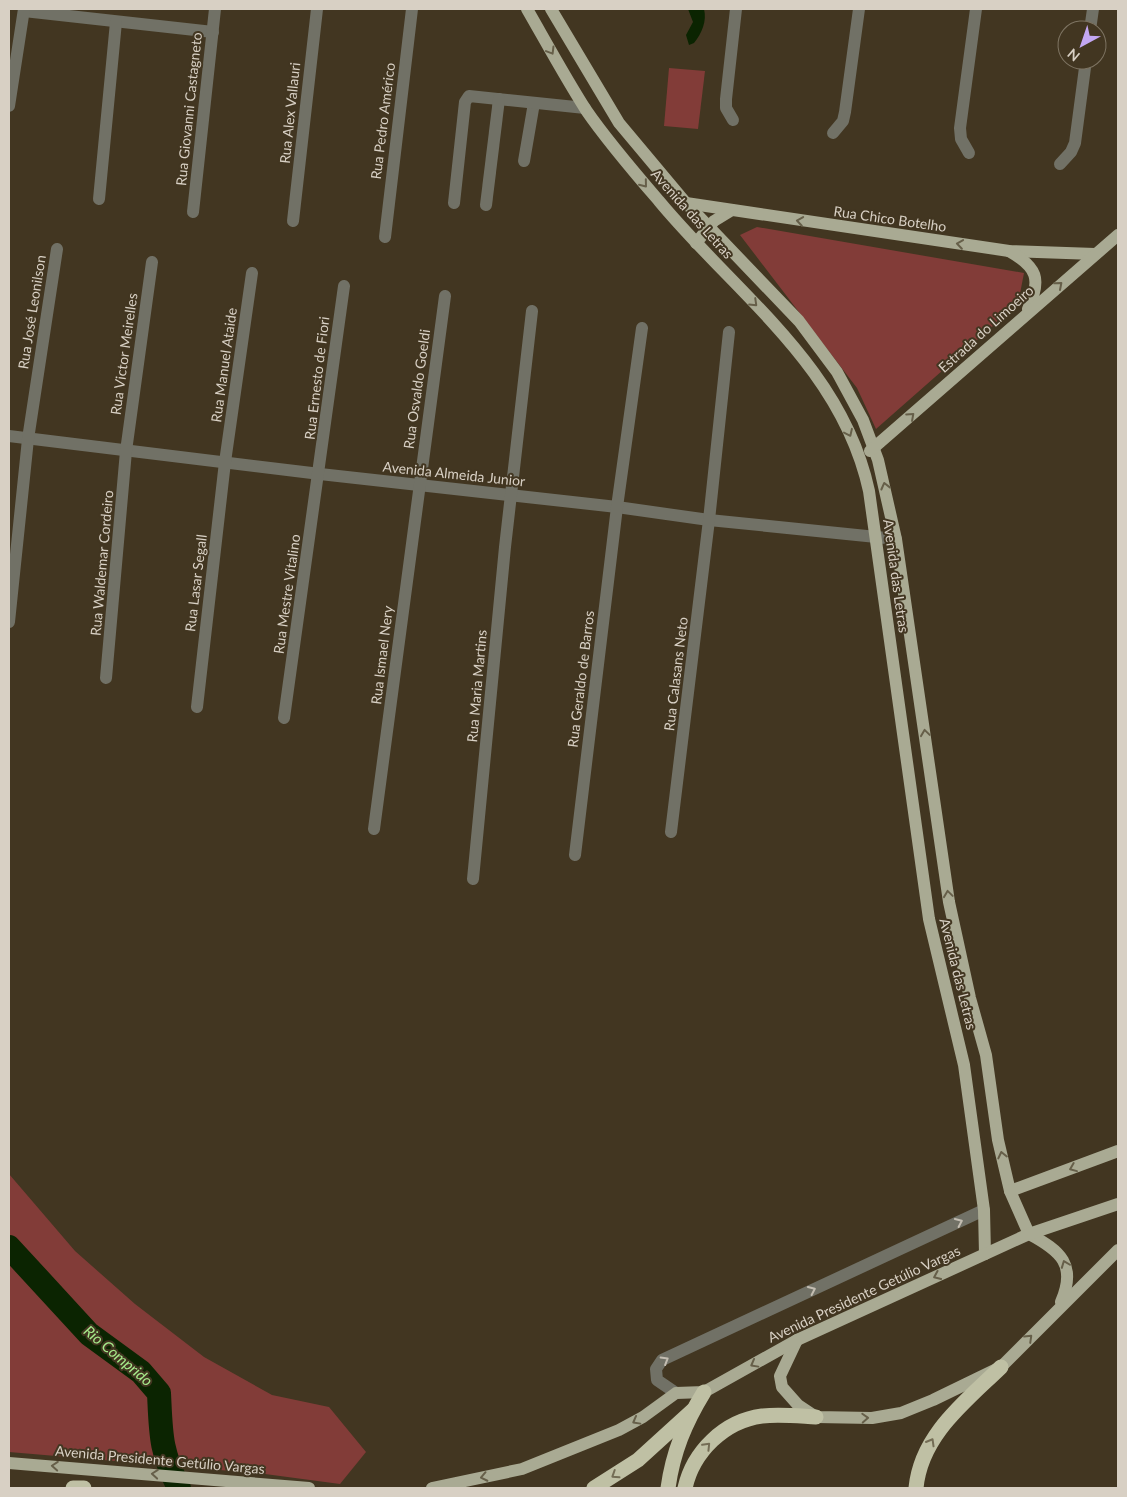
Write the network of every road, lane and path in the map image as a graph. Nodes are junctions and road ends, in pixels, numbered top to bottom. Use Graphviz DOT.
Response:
graph roads {
  1 [pos="216,9"];
  2 [pos="317,9"];
  3 [pos="412,9"];
  4 [pos="526,9"];
  5 [pos="551,9"];
  6 [pos="736,9"];
  7 [pos="859,9"];
  8 [pos="976,9"];
  9 [pos="24,10"];
  10 [pos="116,22"];
  11 [pos="213,32"];
  12 [pos="1085,70"];
  13 [pos="499,99"];
  14 [pos="534,103"];
  15 [pos="9,106"];
  16 [pos="585,108"];
  17 [pos="733,120"];
  18 [pos="833,133"];
  19 [pos="968,153"];
  20 [pos="524,161"];
  21 [pos="1060,164"];
  22 [pos="99,199"];
  23 [pos="454,203"];
  24 [pos="686,204"];
  25 [pos="486,205"];
  26 [pos="732,210"];
  27 [pos="193,212"];
  28 [pos="293,221"];
  29 [pos="709,227"];
  30 [pos="1118,234"];
  31 [pos="385,237"];
  32 [pos="696,243"];
  33 [pos="57,250"];
  34 [pos="1009,251"];
  35 [pos="1094,254"];
  36 [pos="152,262"];
  37 [pos="252,273"];
  38 [pos="344,286"];
  39 [pos="445,296"];
  40 [pos="532,311"];
  41 [pos="1025,314"];
  42 [pos="642,328"];
  43 [pos="729,332"];
  44 [pos="9,436"];
  45 [pos="28,439"];
  46 [pos="875,449"];
  47 [pos="126,451"];
  48 [pos="859,457"];
  49 [pos="225,462"];
  50 [pos="320,474"];
  51 [pos="419,486"];
  52 [pos="512,495"];
  53 [pos="617,507"];
  54 [pos="709,520"];
  55 [pos="876,539"];
  56 [pos="896,539"];
  57 [pos="9,622"];
  58 [pos="106,678"];
  59 [pos="197,707"];
  60 [pos="284,718"];
  61 [pos="374,829"];
  62 [pos="672,832"];
  63 [pos="575,855"];
  64 [pos="474,879"];
  65 [pos="1118,1150"];
  66 [pos="1010,1191"];
  67 [pos="1118,1204"];
  68 [pos="984,1210"];
  69 [pos="1029,1234"];
  70 [pos="1118,1250"];
  71 [pos="985,1254"];
  72 [pos="1058,1309"];
  73 [pos="797,1340"];
  74 [pos="1001,1367"];
  75 [pos="704,1392"];
  76 [pos="676,1393"];
  77 [pos="693,1410"];
  78 [pos="816,1418"];
  79 [pos="9,1463"];
  80 [pos="73,1488"];
  81 [pos="84,1488"];
  82 [pos="308,1488"];
  83 [pos="432,1488"];
  84 [pos="594,1488"];
  85 [pos="668,1488"];
  86 [pos="685,1488"];
  87 [pos="916,1488"];
  1 -- 11 [label="street, Rua Giovanni Castagneto"];
  2 -- 28 [label="street, Rua Alex Vallauri"];
  3 -- 31 [label="street, Rua Pedro Américo"];
  4 -- 16 [label="main road, Avenida das Letras, one-way"];
  5 -- 24 [label="main road, Avenida das Letras"];
  6 -- 17 [label="street"];
  7 -- 18 [label="street"];
  8 -- 19 [label="street"];
  9 -- 10 [label="street"];
  9 -- 15 [label="street"];
  10 -- 11 [label="street"];
  10 -- 22 [label="street"];
  11 -- 27 [label="street, Rua Giovanni Castagneto"];
  12 -- 21 [label="street"];
  13 -- 14 [label="street"];
  13 -- 23 [label="street"];
  13 -- 25 [label="street"];
  14 -- 16 [label="street"];
  14 -- 20 [label="street"];
  16 -- 32 [label="main road, Avenida das Letras, one-way"];
  24 -- 26 [label="main road, Rua Chico Botelho"];
  24 -- 29 [label="main road, Avenida das Letras"];
  26 -- 29 [label="main road"];
  34 -- 26 [label="main road, Rua Chico Botelho, one-way"];
  29 -- 32 [label="main road"];
  29 -- 46 [label="main road, Avenida das Letras"];
  30 -- 35 [label="main road, Estrada do Limoeiro"];
  32 -- 48 [label="main road, Avenida das Letras, one-way"];
  33 -- 45 [label="street, Rua José Leonilson"];
  34 -- 35 [label="main road, Rua Chico Botelho"];
  34 -- 41 [label="main road"];
  41 -- 35 [label="main road, Estrada do Limoeiro, one-way"];
  36 -- 47 [label="street, Rua Victor Meirelles"];
  37 -- 49 [label="street, Rua Manuel Ataide"];
  38 -- 50 [label="street, Rua Ernesto de Fiori"];
  39 -- 51 [label="street, Rua Osvaldo Goeldi"];
  40 -- 52 [label="street, Rua Maria Martins"];
  46 -- 41 [label="main road, Estrada do Limoeiro, one-way"];
  42 -- 53 [label="street, Rua Geraldo de Barros"];
  43 -- 54 [label="street, Rua Calasans Neto"];
  44 -- 45 [label="street, Avenida Almeida Junior"];
  45 -- 47 [label="street, Avenida Almeida Junior"];
  45 -- 57 [label="street, Rua José Leonilson"];
  46 -- 48 [label="main road, Estrada do Limoeiro"];
  56 -- 46 [label="main road, Avenida das Letras, one-way"];
  47 -- 49 [label="street, Avenida Almeida Junior"];
  47 -- 58 [label="street, Rua Waldemar Cordeiro"];
  48 -- 55 [label="main road, Avenida das Letras"];
  49 -- 50 [label="street, Avenida Almeida Junior"];
  49 -- 59 [label="street, Rua Lasar Segall"];
  50 -- 51 [label="street, Avenida Almeida Junior"];
  50 -- 60 [label="street, Rua Mestre Vitalino"];
  51 -- 52 [label="street, Avenida Almeida Junior"];
  51 -- 61 [label="street, Rua Ismael Nery"];
  52 -- 53 [label="street, Avenida Almeida Junior"];
  52 -- 64 [label="street, Rua Maria Martins"];
  53 -- 54 [label="street, Avenida Almeida Junior"];
  53 -- 63 [label="street, Rua Geraldo de Barros"];
  54 -- 55 [label="street, Avenida Almeida Junior"];
  54 -- 62 [label="street, Rua Calasans Neto"];
  55 -- 56 [label="street, Avenida Almeida Junior"];
  55 -- 68 [label="main road, Avenida das Letras"];
  66 -- 56 [label="main road, Avenida das Letras, one-way"];
  65 -- 66 [label="main road, one-way"];
  66 -- 69 [label="main road, Avenida das Letras"];
  67 -- 69 [label="main road, Avenida Presidente Getúlio Vargas"];
  68 -- 71 [label="main road, Avenida das Letras"];
  76 -- 68 [label="street, one-way"];
  69 -- 71 [label="main road, Avenida Presidente Getúlio Vargas"];
  72 -- 69 [label="main road, one-way"];
  70 -- 72 [label="main road"];
  71 -- 73 [label="main road, Avenida Presidente Getúlio Vargas, one-way"];
  74 -- 72 [label="main road, one-way"];
  73 -- 75 [label="main road, Avenida Presidente Getúlio Vargas, one-way"];
  73 -- 78 [label="main road"];
  78 -- 74 [label="main road, one-way"];
  87 -- 74 [label="highway, one-way"];
  75 -- 76 [label="main road, Avenida Presidente Getúlio Vargas"];
  75 -- 77 [label="highway"];
  76 -- 83 [label="main road, one-way"];
  77 -- 84 [label="highway, one-way"];
  77 -- 85 [label="highway"];
  86 -- 78 [label="highway, one-way"];
  82 -- 79 [label="main road, Avenida Presidente Getúlio Vargas, one-way"];
  80 -- 81 [label="highway"];
}
